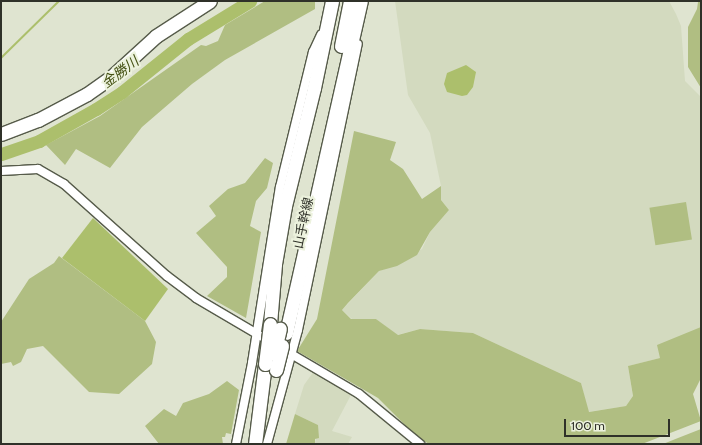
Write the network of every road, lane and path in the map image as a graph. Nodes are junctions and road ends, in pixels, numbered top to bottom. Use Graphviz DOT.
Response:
graph roads {
  1 [pos="210,1"];
  2 [pos="332,1"];
  3 [pos="350,1"];
  4 [pos="361,1"];
  5 [pos="327,23"];
  6 [pos="1,134"];
  7 [pos="1,171"];
  8 [pos="279,328"];
  9 [pos="257,334"];
  10 [pos="291,356"];
  11 [pos="271,368"];
  12 [pos="236,444"];
  13 [pos="255,444"];
  14 [pos="267,444"];
  15 [pos="420,444"];
  1 -- 6 [label="main road"];
  2 -- 5 [label="main road"];
  3 -- 8 [label="main road, 山手幹線"];
  4 -- 8 [label="main road"];
  4 -- 10 [label="street"];
  5 -- 8 [label="main road"];
  5 -- 9 [label="street"];
  7 -- 9 [label="street"];
  8 -- 11 [label="main road, 山手幹線, bridge"];
  9 -- 10 [label="street"];
  9 -- 12 [label="street"];
  10 -- 14 [label="street"];
  10 -- 15 [label="street"];
  11 -- 13 [label="main road"];
  11 -- 13 [label="main road, 山手幹線"];
}
